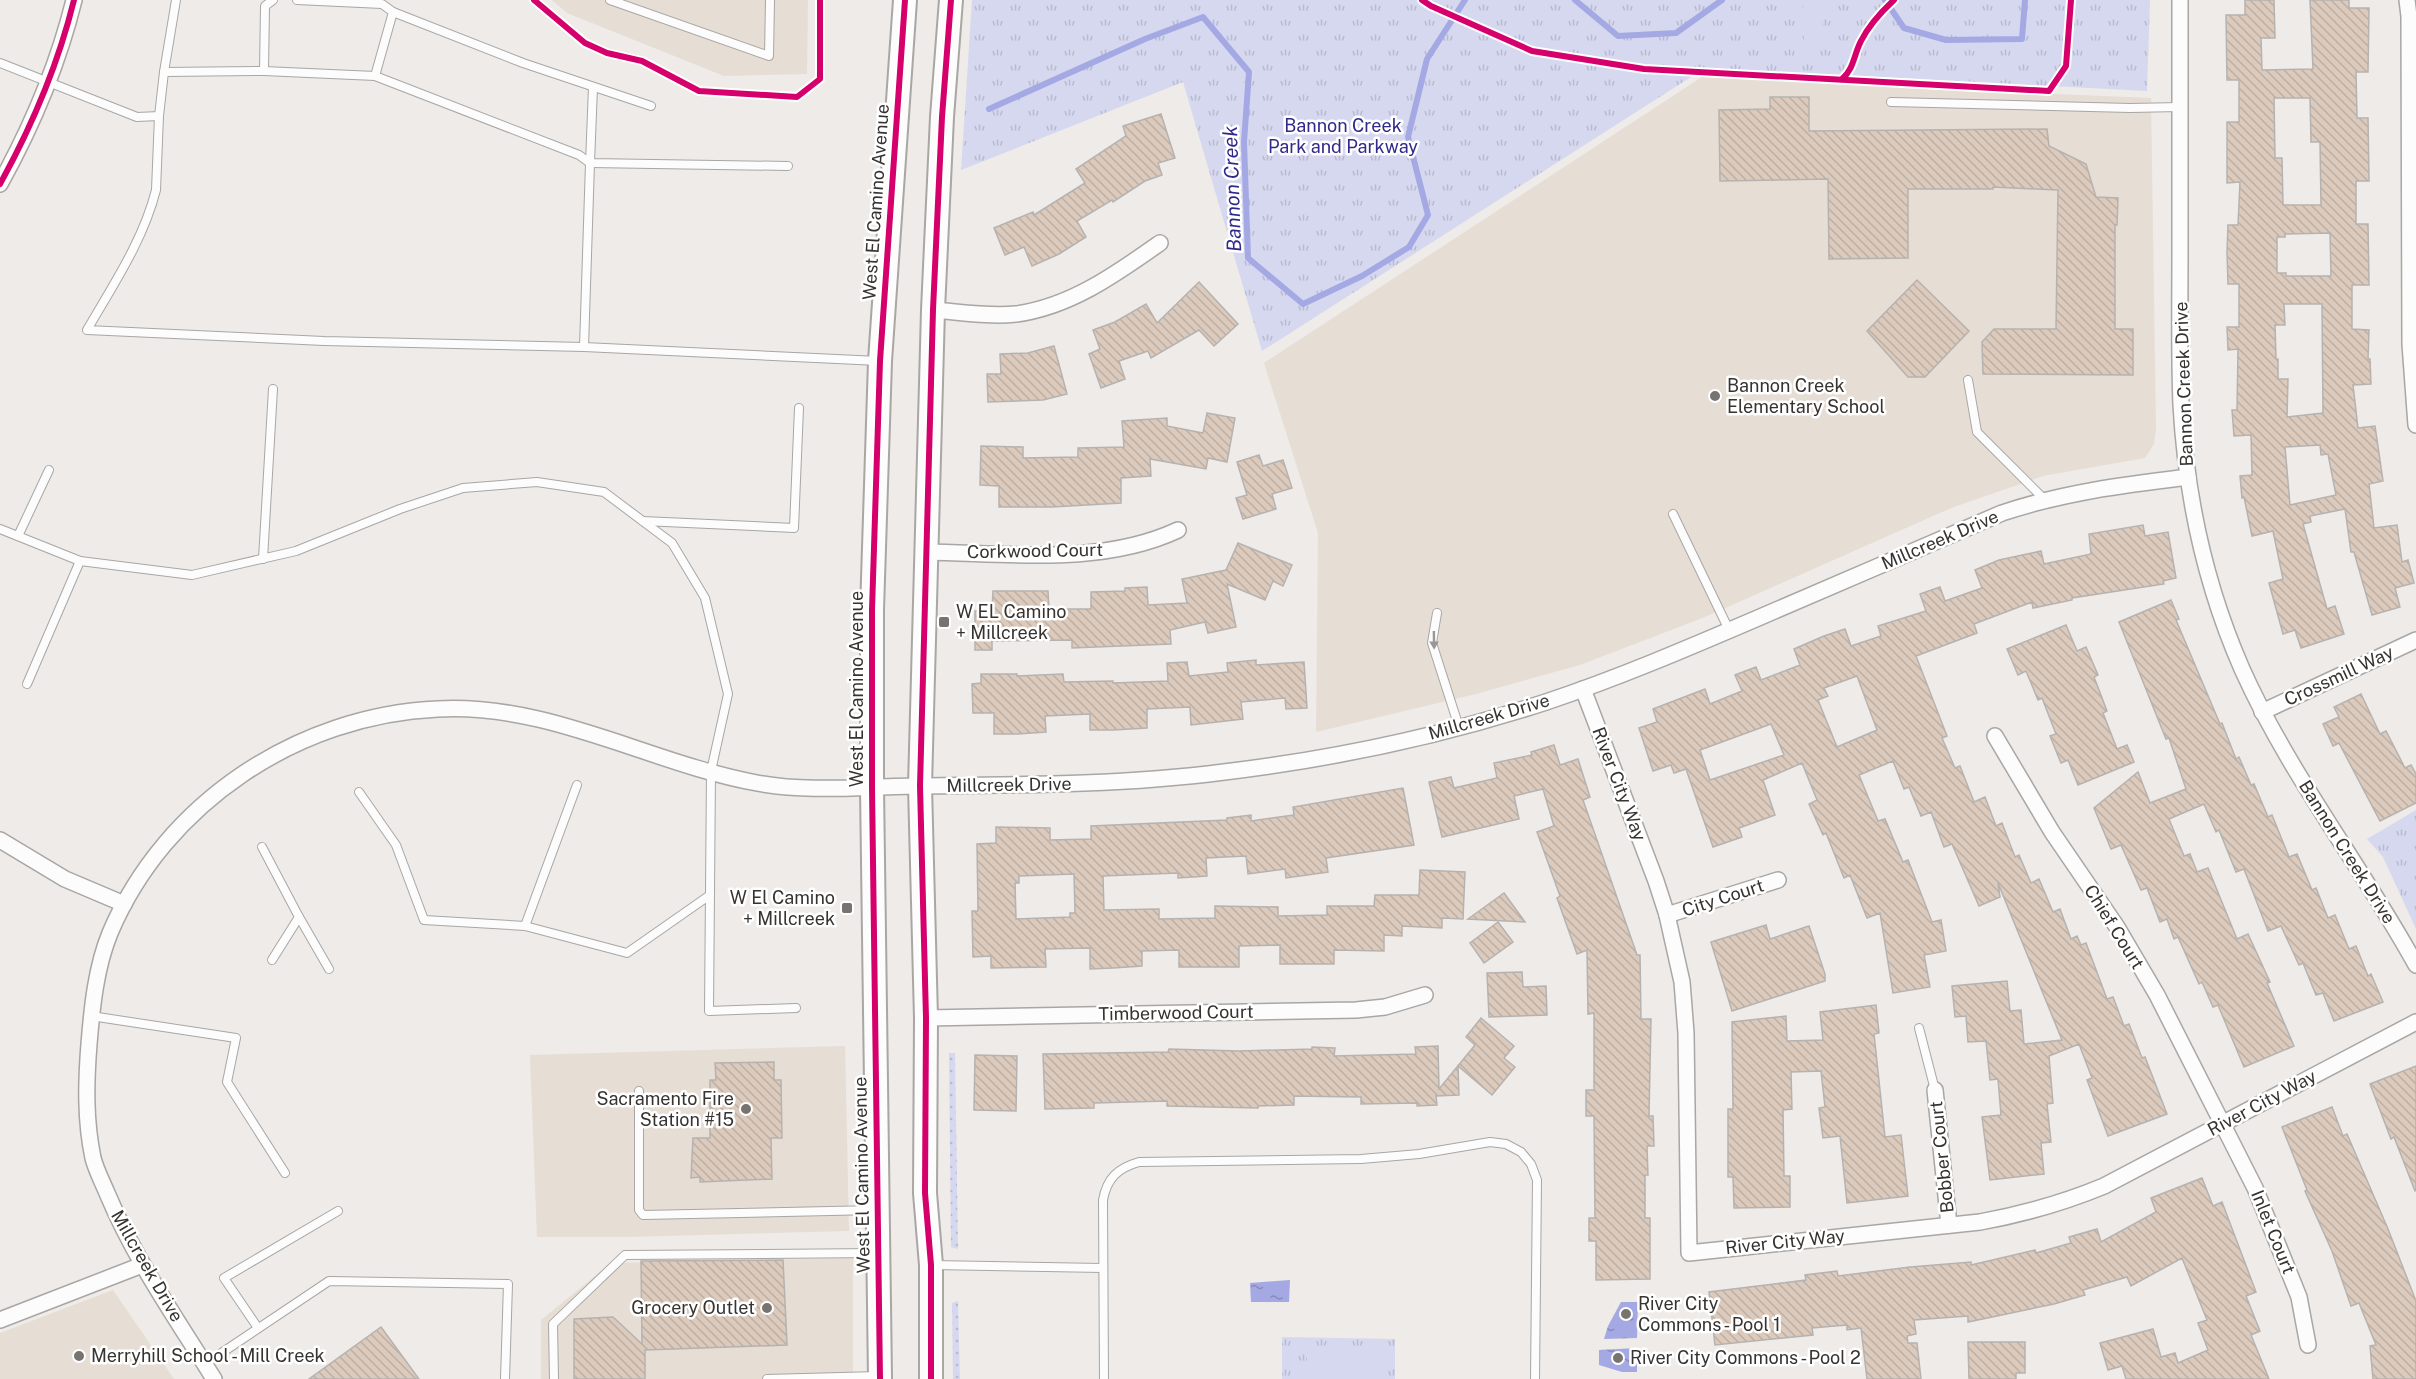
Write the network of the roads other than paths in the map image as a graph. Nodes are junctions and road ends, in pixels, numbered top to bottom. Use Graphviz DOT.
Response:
graph roads {
  1 [pos="74,0"];
  2 [pos="176,0"];
  3 [pos="273,0"];
  4 [pos="297,0"];
  5 [pos="610,0"];
  6 [pos="770,0"];
  7 [pos="905,0"];
  8 [pos="951,0"];
  9 [pos="2180,0"];
  10 [pos="2407,0"];
  11 [pos="393,12"];
  12 [pos="0,63"];
  13 [pos="264,71"];
  14 [pos="164,72"];
  15 [pos="375,76"];
  16 [pos="47,82"];
  17 [pos="593,87"];
  18 [pos="1891,102"];
  19 [pos="651,106"];
  20 [pos="2180,106"];
  21 [pos="159,116"];
  22 [pos="590,163"];
  23 [pos="788,166"];
  24 [pos="0,184"];
  25 [pos="1160,243"];
  26 [pos="933,310"];
  27 [pos="584,347"];
  28 [pos="880,361"];
  29 [pos="1968,380"];
  30 [pos="273,390"];
  31 [pos="799,408"];
  32 [pos="2416,425"];
  33 [pos="49,470"];
  34 [pos="2188,477"];
  35 [pos="2044,499"];
  36 [pos="1673,514"];
  37 [pos="642,520"];
  38 [pos="0,529"];
  39 [pos="1178,530"];
  40 [pos="18,536"];
  41 [pos="926,552"];
  42 [pos="263,559"];
  43 [pos="80,561"];
  44 [pos="1437,613"];
  45 [pos="1729,630"];
  46 [pos="2416,639"];
  47 [pos="27,684"];
  48 [pos="1583,689"];
  49 [pos="2262,712"];
  50 [pos="1458,727"];
  51 [pos="1995,736"];
  52 [pos="711,771"];
  53 [pos="577,785"];
  54 [pos="920,786"];
  55 [pos="872,787"];
  56 [pos="359,792"];
  57 [pos="0,840"];
  58 [pos="262,847"];
  59 [pos="1778,880"];
  60 [pos="710,895"];
  61 [pos="124,904"];
  62 [pos="1667,915"];
  63 [pos="299,917"];
  64 [pos="525,926"];
  65 [pos="272,960"];
  66 [pos="2416,965"];
  67 [pos="329,969"];
  68 [pos="1425,994"];
  69 [pos="796,1008"];
  70 [pos="91,1016"];
  71 [pos="926,1017"];
  72 [pos="2416,1022"];
  73 [pos="1918,1028"];
  74 [pos="1935,1090"];
  75 [pos="639,1091"];
  76 [pos="2223,1124"];
  77 [pos="285,1173"];
  78 [pos="877,1210"];
  79 [pos="338,1211"];
  80 [pos="1950,1225"];
  81 [pos="878,1253"];
  82 [pos="931,1264"];
  83 [pos="142,1265"];
  84 [pos="1103,1268"];
  85 [pos="0,1320"];
  86 [pos="258,1329"];
  87 [pos="2308,1345"];
  88 [pos="205,1364"];
  89 [pos="880,1378"];
  90 [pos="214,1379"];
  91 [pos="505,1379"];
  92 [pos="554,1379"];
  93 [pos="767,1379"];
  94 [pos="799,1379"];
  95 [pos="931,1379"];
  96 [pos="1104,1379"];
  97 [pos="1535,1379"];
  1 -- 16 [label="street"];
  2 -- 14 [label="lane"];
  3 -- 13 [label="lane"];
  4 -- 11 [label="lane"];
  5 -- 6 [label="lane"];
  7 -- 28 [label="main road, West El Camino Avenue"];
  8 -- 26 [label="main road"];
  9 -- 20 [label="street, Bannon Creek Drive"];
  10 -- 32 [label="street"];
  11 -- 15 [label="lane"];
  11 -- 17 [label="lane"];
  12 -- 16 [label="lane"];
  13 -- 14 [label="lane"];
  13 -- 15 [label="lane"];
  14 -- 21 [label="lane"];
  15 -- 22 [label="lane"];
  16 -- 21 [label="lane"];
  16 -- 24 [label="street"];
  17 -- 19 [label="lane"];
  17 -- 22 [label="lane"];
  18 -- 20 [label="lane"];
  20 -- 34 [label="street, Bannon Creek Drive"];
  21 -- 27 [label="lane"];
  22 -- 23 [label="lane"];
  22 -- 27 [label="lane"];
  25 -- 26 [label="street"];
  26 -- 41 [label="main road"];
  27 -- 28 [label="lane"];
  28 -- 55 [label="main road, West El Camino Avenue"];
  29 -- 35 [label="lane"];
  30 -- 42 [label="lane"];
  31 -- 37 [label="lane"];
  33 -- 40 [label="lane"];
  34 -- 35 [label="street, Millcreek Drive"];
  34 -- 49 [label="street, Bannon Creek Drive"];
  35 -- 45 [label="street, Millcreek Drive"];
  36 -- 45 [label="lane"];
  37 -- 42 [label="lane"];
  37 -- 52 [label="lane"];
  38 -- 40 [label="lane"];
  39 -- 41 [label="street, Corkwood Court"];
  40 -- 43 [label="lane"];
  41 -- 54 [label="main road"];
  42 -- 43 [label="lane"];
  43 -- 47 [label="lane"];
  44 -- 50 [label="lane, one-way"];
  45 -- 48 [label="street, Millcreek Drive"];
  46 -- 49 [label="street, Crossmill Way"];
  48 -- 50 [label="street, Millcreek Drive"];
  48 -- 62 [label="street, River City Way"];
  49 -- 66 [label="street, Bannon Creek Drive"];
  50 -- 54 [label="street, Millcreek Drive"];
  51 -- 76 [label="street, Chief Court"];
  52 -- 55 [label="street, Millcreek Drive"];
  52 -- 60 [label="lane"];
  52 -- 61 [label="street, Millcreek Drive"];
  53 -- 64 [label="lane"];
  54 -- 55 [label="street, Millcreek Drive"];
  54 -- 71 [label="main road"];
  55 -- 78 [label="main road, West El Camino Avenue"];
  56 -- 64 [label="lane"];
  57 -- 61 [label="street"];
  58 -- 63 [label="lane"];
  59 -- 62 [label="street, City Court"];
  60 -- 64 [label="lane"];
  60 -- 69 [label="lane"];
  61 -- 70 [label="street, Millcreek Drive"];
  62 -- 80 [label="street, River City Way"];
  63 -- 65 [label="lane"];
  63 -- 67 [label="lane"];
  68 -- 71 [label="street, Timberwood Court"];
  70 -- 77 [label="lane"];
  70 -- 83 [label="street, Millcreek Drive"];
  71 -- 82 [label="main road"];
  72 -- 76 [label="street, River City Way"];
  73 -- 74 [label="lane"];
  74 -- 80 [label="street, Bobber Court"];
  75 -- 78 [label="lane"];
  76 -- 80 [label="street, River City Way"];
  76 -- 87 [label="street, Inlet Court"];
  78 -- 81 [label="main road, West El Camino Avenue"];
  79 -- 86 [label="lane"];
  81 -- 89 [label="main road, West El Camino Avenue"];
  81 -- 92 [label="lane"];
  82 -- 84 [label="lane"];
  82 -- 95 [label="main road"];
  83 -- 85 [label="street"];
  83 -- 88 [label="street, Millcreek Drive"];
  84 -- 96 [label="lane"];
  84 -- 97 [label="lane"];
  86 -- 88 [label="lane"];
  86 -- 91 [label="lane"];
  88 -- 90 [label="street, Millcreek Drive"];
  89 -- 94 [label="lane"];
  93 -- 94 [label="lane"];
}
